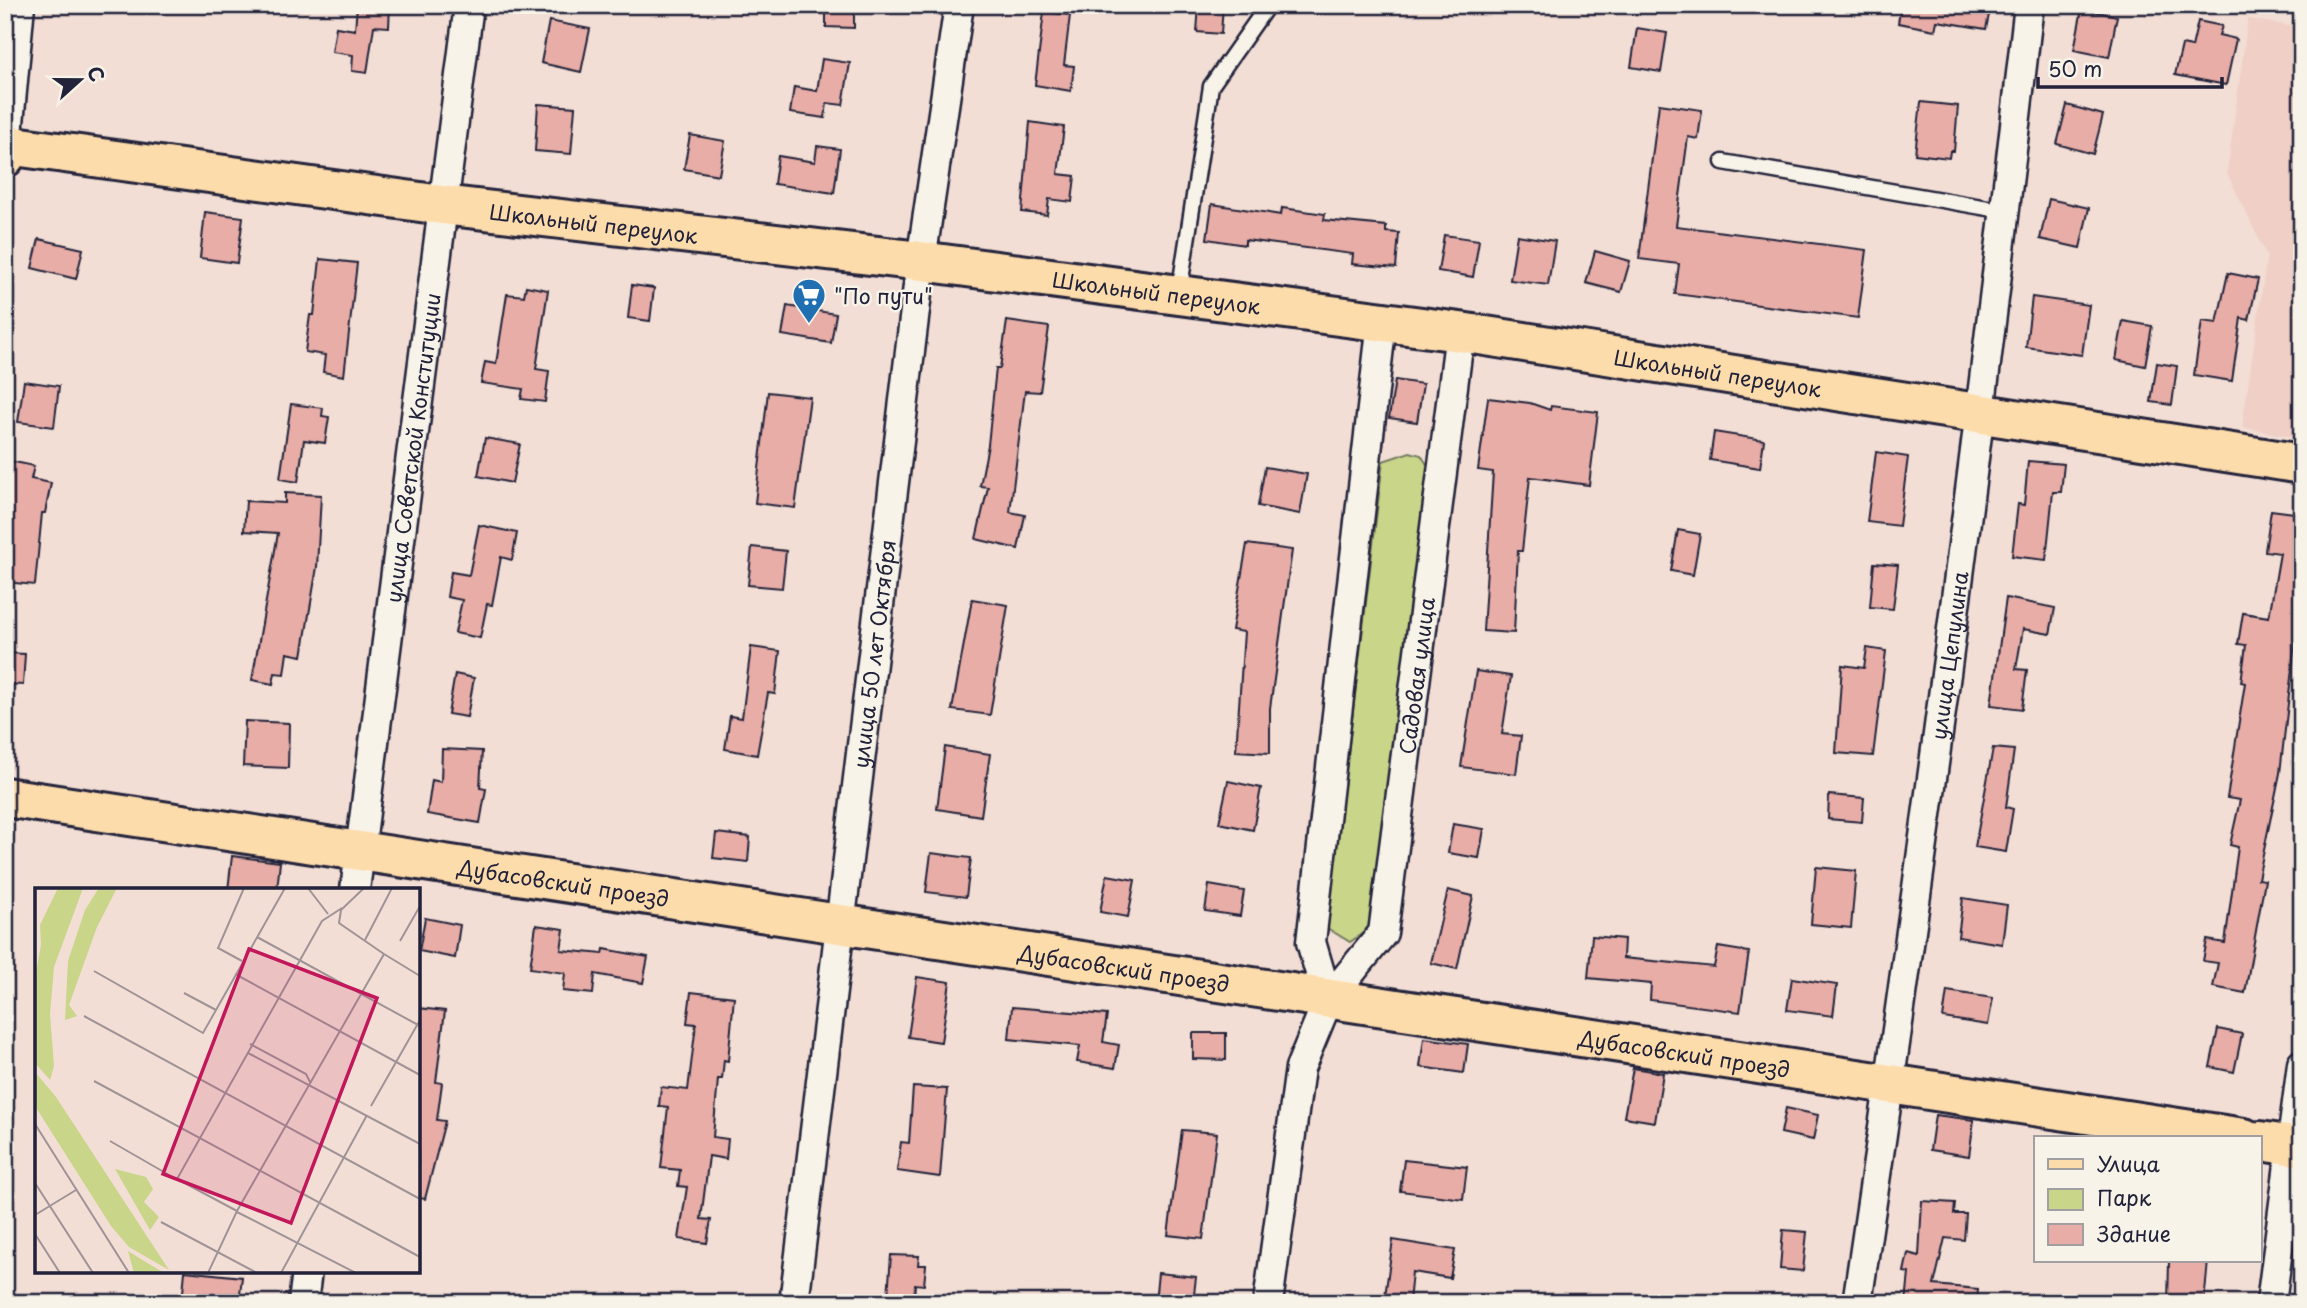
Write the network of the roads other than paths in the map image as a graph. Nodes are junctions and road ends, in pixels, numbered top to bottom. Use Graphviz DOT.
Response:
graph roads {
  1 [pos="20,5"];
  2 [pos="469,5"];
  3 [pos="959,5"];
  4 [pos="2029,5"];
  5 [pos="1265,9"];
  6 [pos="6,151"];
  7 [pos="1723,162"];
  8 [pos="442,205"];
  9 [pos="2005,211"];
  10 [pos="921,261"];
  11 [pos="1178,295"];
  12 [pos="1382,321"];
  13 [pos="1460,332"];
  14 [pos="1980,414"];
  15 [pos="2302,464"];
  16 [pos="5,797"];
  17 [pos="360,850"];
  18 [pos="355,888"];
  19 [pos="838,923"];
  20 [pos="1328,1000"];
  21 [pos="2302,1064"];
  22 [pos="1891,1083"];
  23 [pos="2231,1136"];
  24 [pos="2285,1145"];
  25 [pos="307,1273"];
  26 [pos="303,1303"];
  27 [pos="794,1303"];
  28 [pos="1268,1303"];
  29 [pos="1857,1303"];
  30 [pos="2271,1303"];
  1 -- 6 [label="street"];
  2 -- 8 [label="street, улица Советской Конституции"];
  3 -- 10 [label="street, улица 50 лет Октября"];
  4 -- 9 [label="street, улица Цепулина"];
  5 -- 11 [label="lane"];
  6 -- 8 [label="main road, Школьный переулок"];
  7 -- 9 [label="lane"];
  8 -- 10 [label="main road, Школьный переулок"];
  8 -- 17 [label="street, улица Советской Конституции"];
  9 -- 14 [label="street, улица Цепулина"];
  10 -- 11 [label="main road, Школьный переулок"];
  10 -- 19 [label="street, улица 50 лет Октября"];
  11 -- 12 [label="main road, Школьный переулок"];
  12 -- 13 [label="main road, Школьный переулок"];
  12 -- 20 [label="street"];
  13 -- 14 [label="main road, Школьный переулок"];
  13 -- 20 [label="street, Садовая улица"];
  14 -- 15 [label="main road, Школьный переулок"];
  14 -- 22 [label="street, улица Цепулина"];
  16 -- 17 [label="main road, Дубасовский проезд"];
  17 -- 18 [label="street, улица Советской Конституции"];
  17 -- 19 [label="main road, Дубасовский проезд"];
  19 -- 20 [label="main road, Дубасовский проезд"];
  19 -- 27 [label="street, улица 50 лет Октября"];
  20 -- 22 [label="main road, Дубасовский проезд"];
  20 -- 28 [label="street, Садовая улица"];
  21 -- 24 [label="street"];
  22 -- 23 [label="main road, Дубасовский проезд"];
  22 -- 29 [label="street, улица Цепулина"];
  24 -- 30 [label="street"];
  25 -- 26 [label="street"];
}
